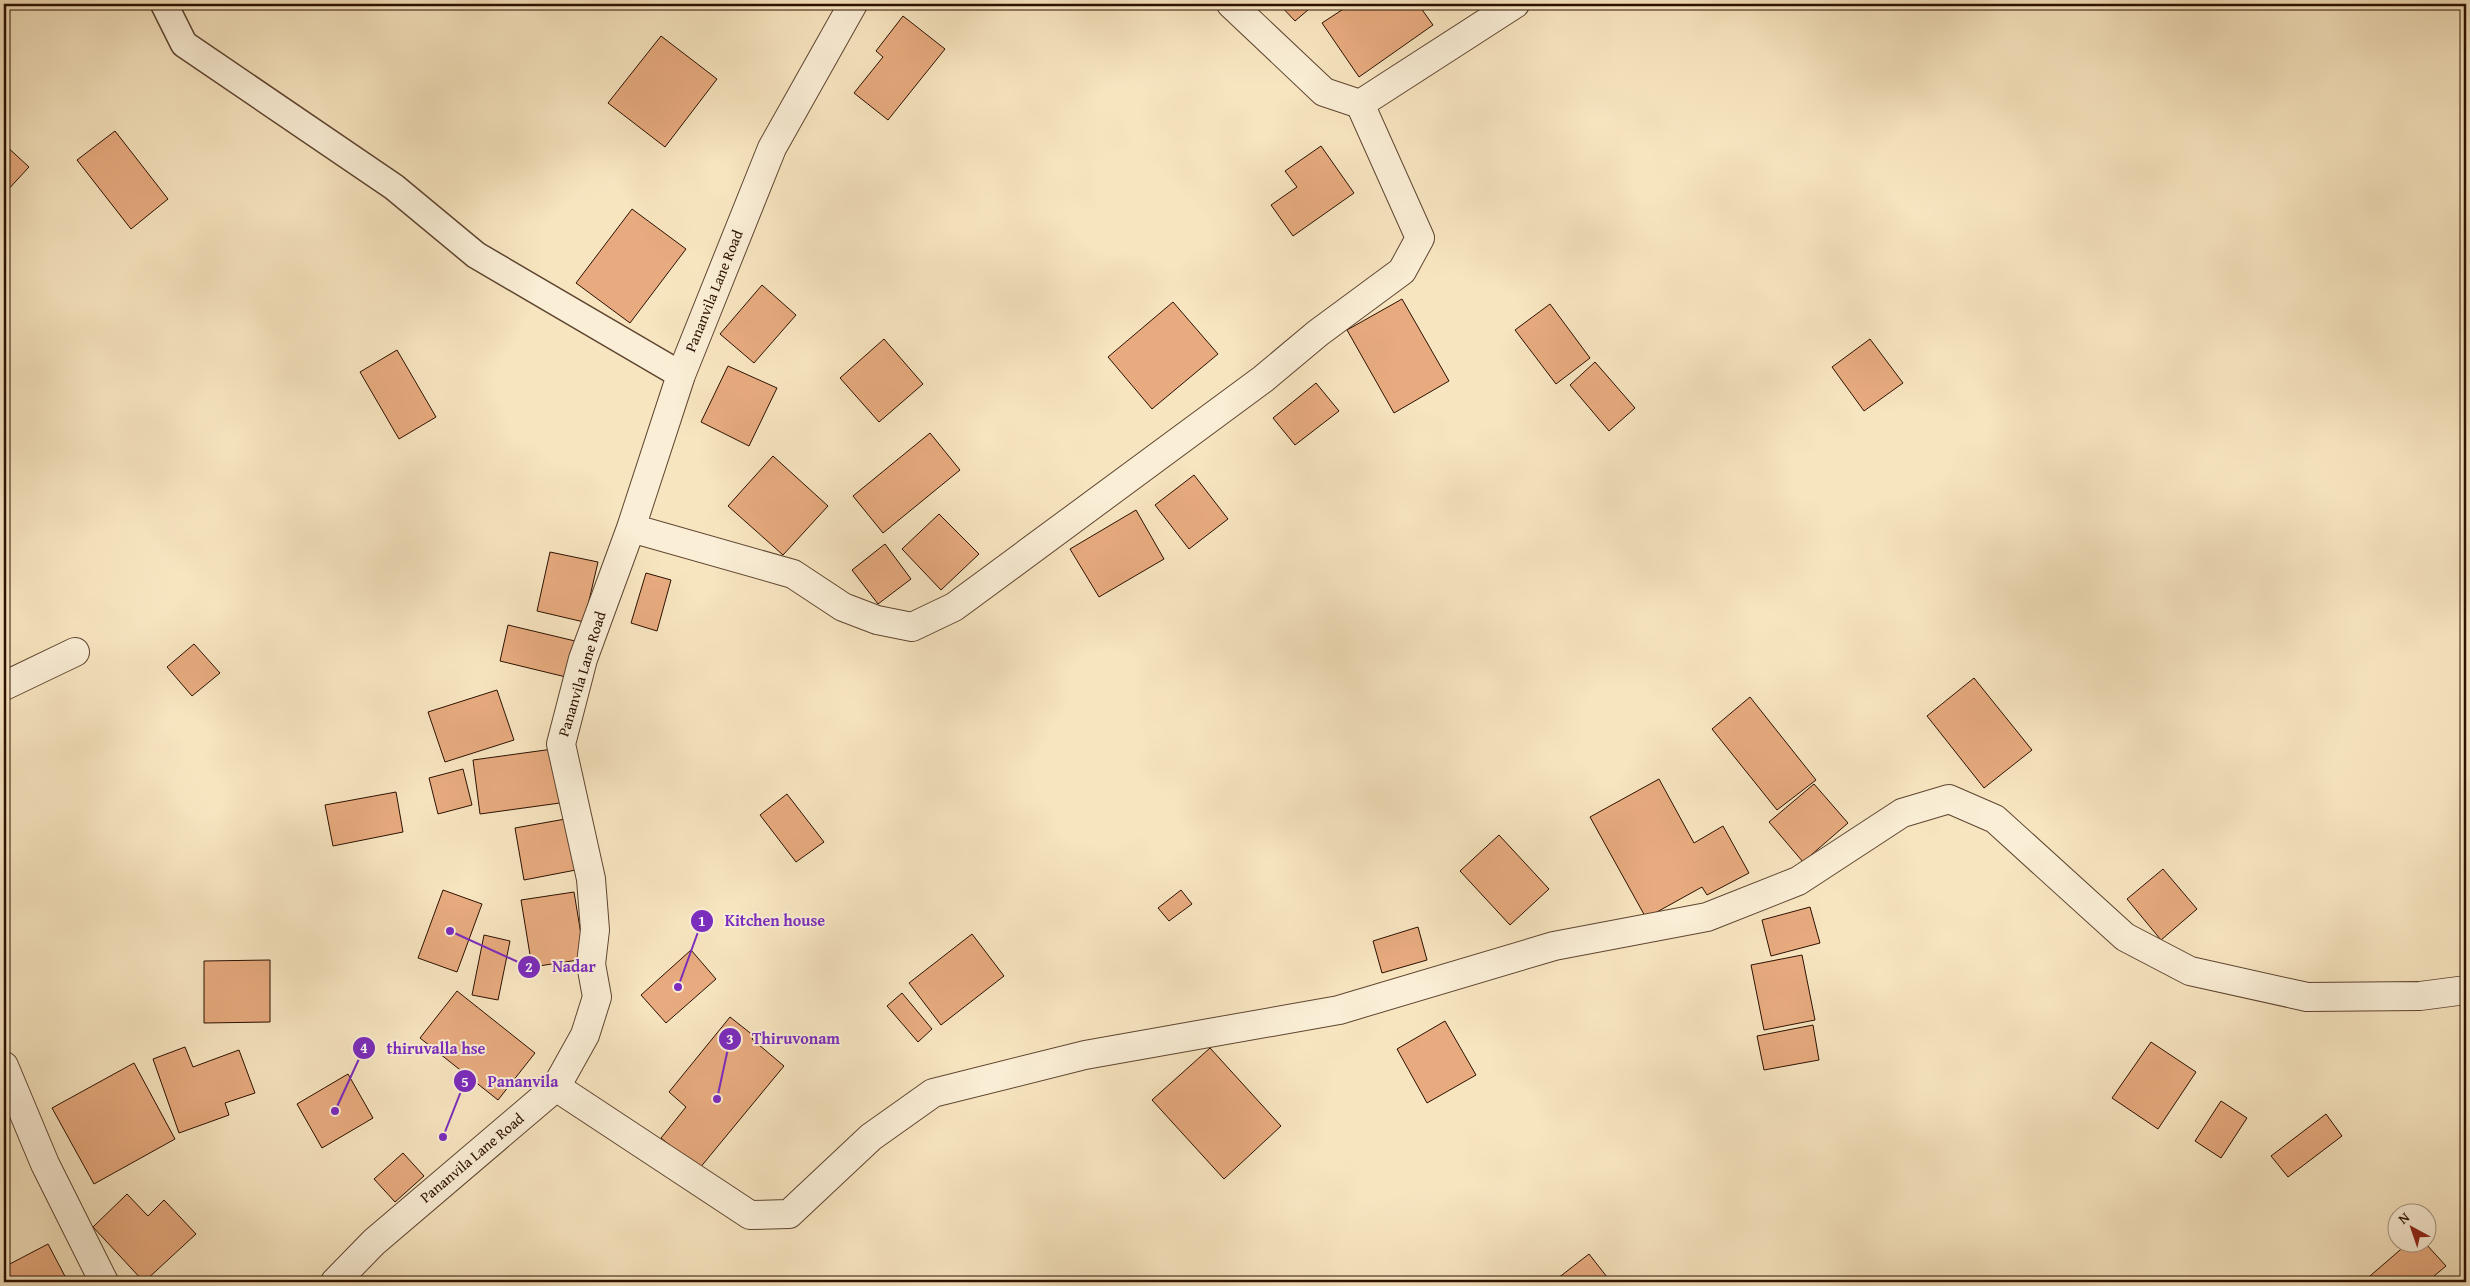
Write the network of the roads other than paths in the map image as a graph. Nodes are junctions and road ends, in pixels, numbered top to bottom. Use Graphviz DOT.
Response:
graph roads {
  1 [pos="164,4"];
  2 [pos="853,4"];
  3 [pos="1231,4"];
  4 [pos="1515,4"];
  5 [pos="1360,104"];
  6 [pos="681,375"];
  7 [pos="631,528"];
  8 [pos="75,652"];
  9 [pos="4,686"];
  10 [pos="2466,990"];
  11 [pos="4,1066"];
  12 [pos="556,1087"];
  13 [pos="104,1282"];
  14 [pos="335,1282"];
  1 -- 6 [label="lane"];
  2 -- 6 [label="street, Pananvila Lane Road"];
  3 -- 5 [label="street"];
  4 -- 5 [label="street"];
  5 -- 7 [label="street"];
  6 -- 7 [label="street, Pananvila Lane Road"];
  7 -- 12 [label="street, Pananvila Lane Road"];
  8 -- 9 [label="street"];
  10 -- 12 [label="street"];
  11 -- 13 [label="street"];
  12 -- 14 [label="street, Pananvila Lane Road"];
}
